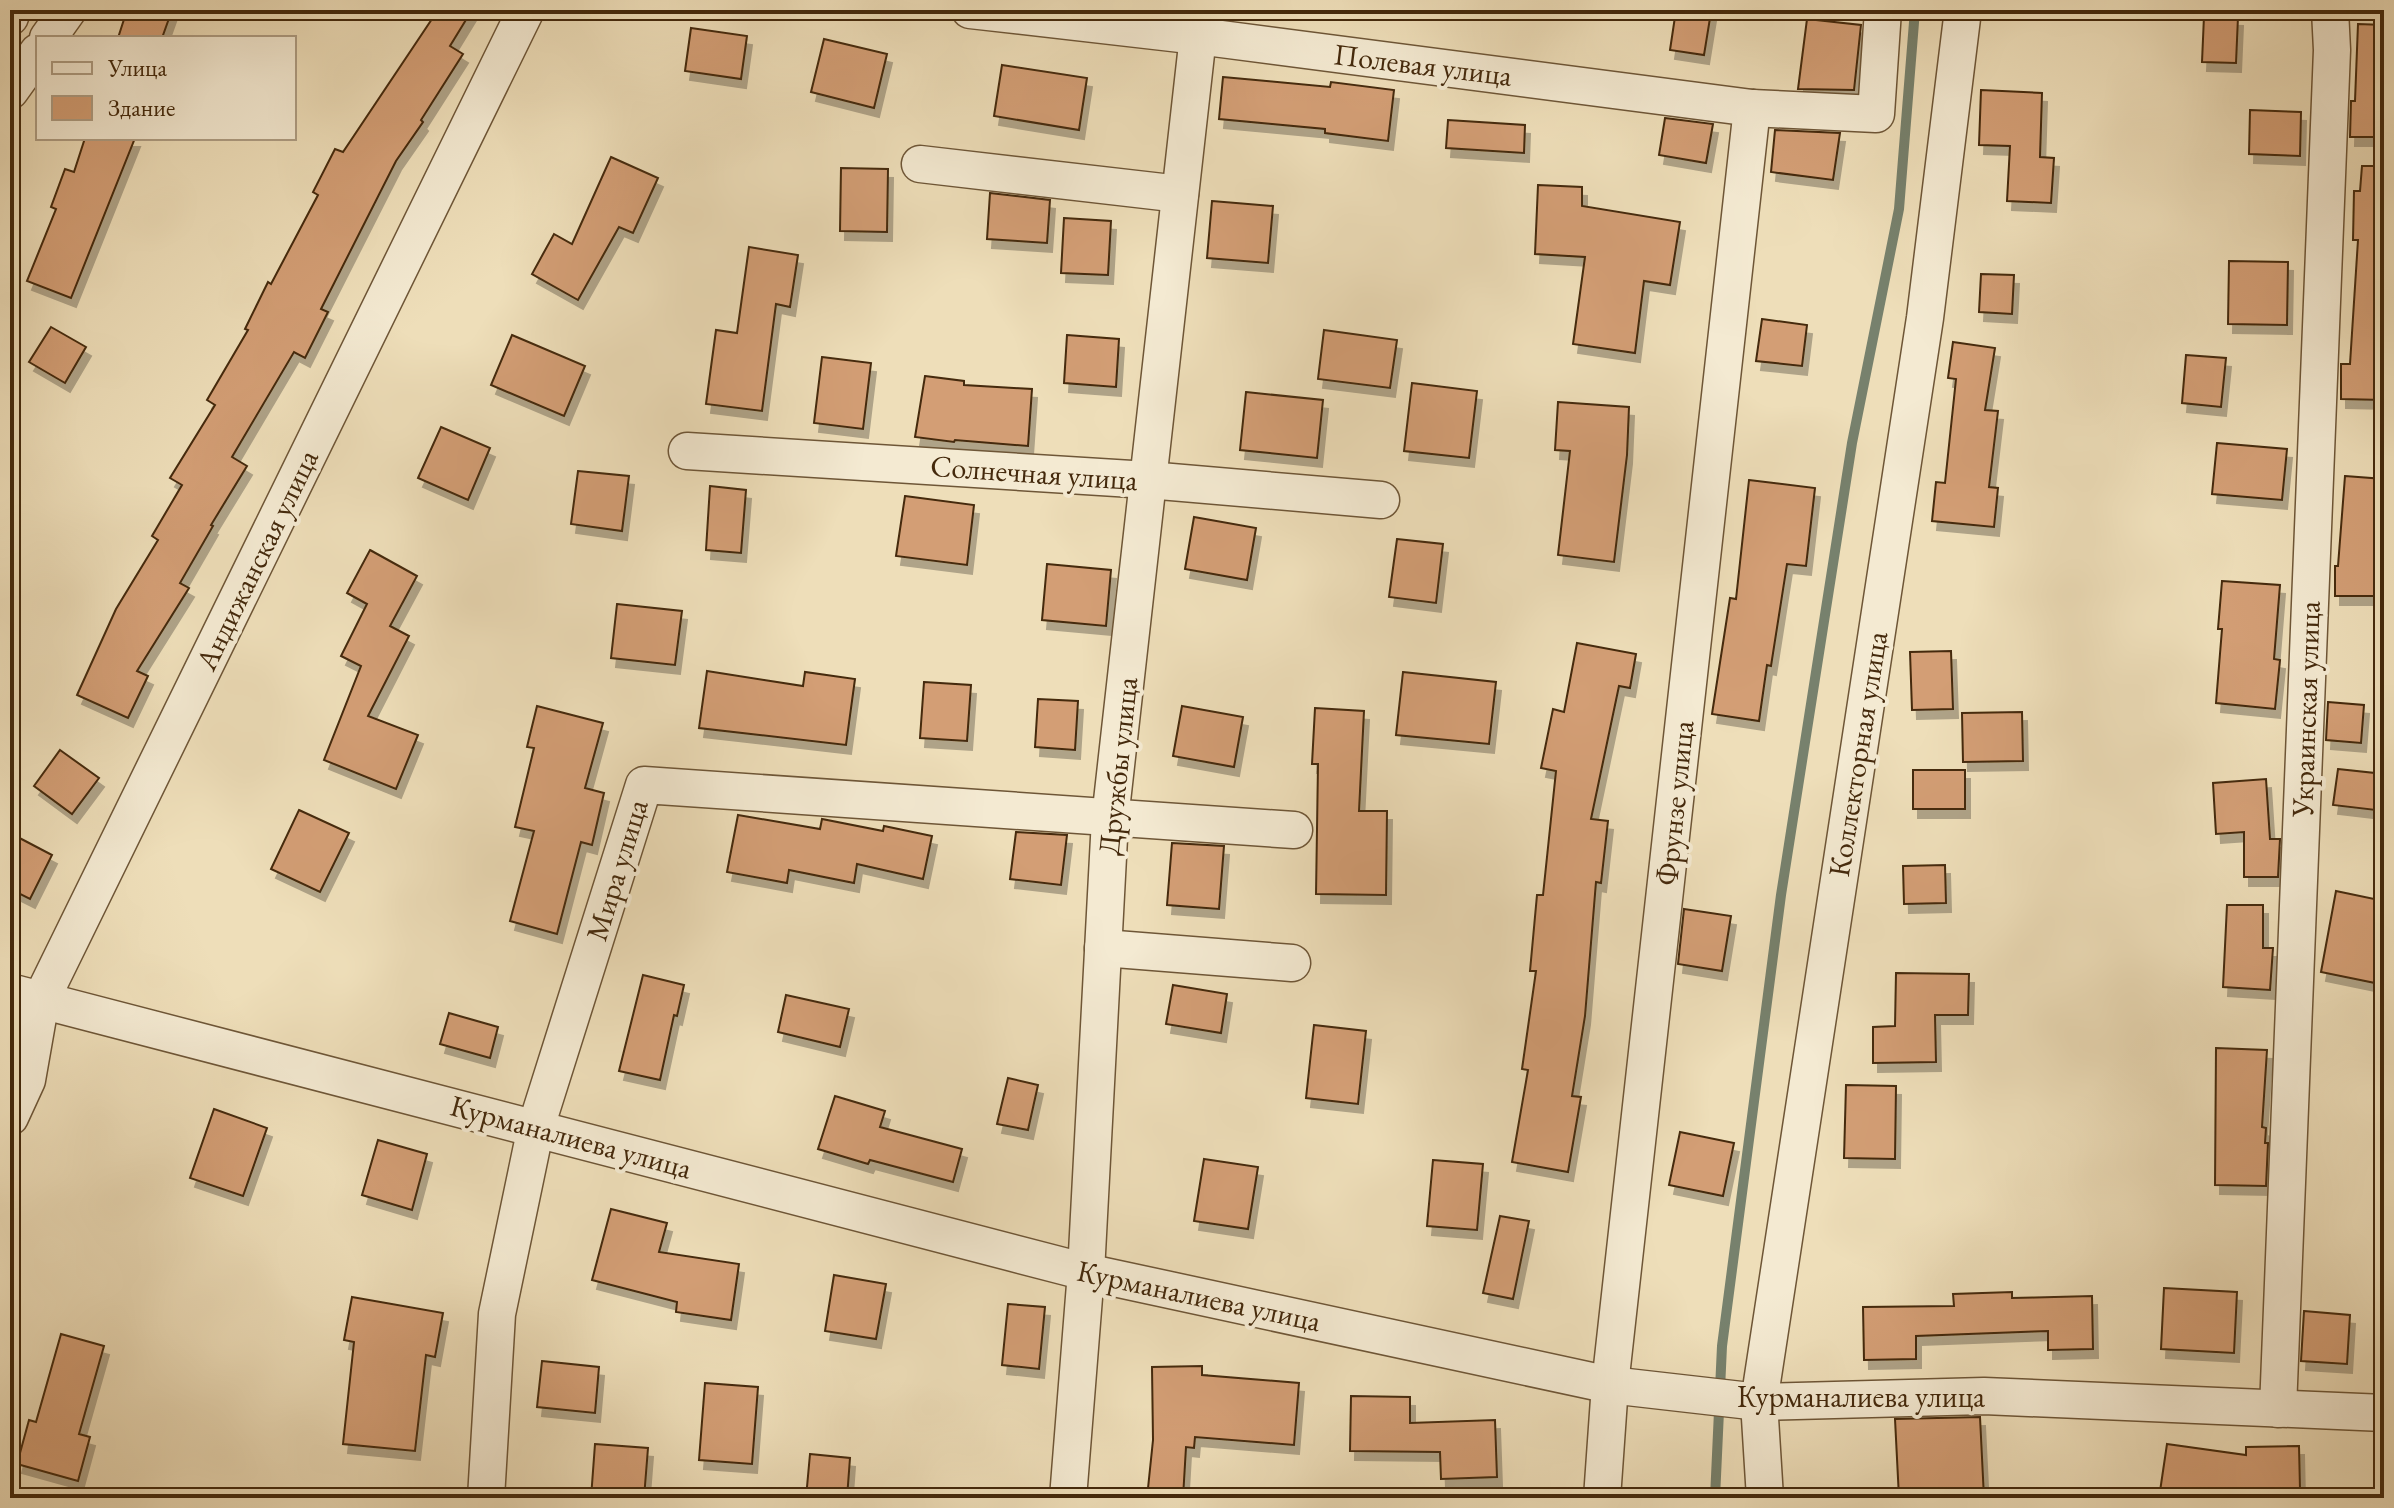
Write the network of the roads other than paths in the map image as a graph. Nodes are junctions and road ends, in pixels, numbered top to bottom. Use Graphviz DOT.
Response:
graph roads {
  1 [pos="12,10"];
  2 [pos="68,10"];
  3 [pos="526,10"];
  4 [pos="970,10"];
  5 [pos="1883,10"];
  6 [pos="1963,10"];
  7 [pos="2330,10"];
  8 [pos="10,17"];
  9 [pos="49,36"];
  10 [pos="1198,36"];
  11 [pos="36,55"];
  12 [pos="10,91"];
  13 [pos="1752,108"];
  14 [pos="920,164"];
  15 [pos="1180,194"];
  16 [pos="687,451"];
  17 [pos="1148,480"];
  18 [pos="1381,500"];
  19 [pos="1110,819"];
  20 [pos="1294,830"];
  21 [pos="1103,948"];
  22 [pos="1292,963"];
  23 [pos="25,996"];
  24 [pos="10,1117"];
  25 [pos="536,1127"];
  26 [pos="1086,1272"];
  27 [pos="1610,1385"];
  28 [pos="1759,1402"];
  29 [pos="2278,1409"];
  30 [pos="2384,1413"];
  31 [pos="486,1498"];
  32 [pos="1068,1498"];
  33 [pos="1602,1498"];
  34 [pos="1765,1498"];
  1 -- 8 [label="street"];
  2 -- 9 [label="street"];
  3 -- 23 [label="street, Андижанская улица"];
  4 -- 10 [label="street, Полевая улица"];
  5 -- 13 [label="street, Полевая улица"];
  6 -- 28 [label="street, Коллекторная улица"];
  7 -- 29 [label="street, Украинская улица"];
  10 -- 13 [label="street, Полевая улица"];
  10 -- 15 [label="street, Дружбы улица"];
  11 -- 12 [label="street"];
  13 -- 27 [label="street, Фрунзе улица"];
  14 -- 15 [label="street"];
  15 -- 17 [label="street, Дружбы улица"];
  16 -- 17 [label="street, Солнечная улица"];
  17 -- 18 [label="street, Солнечная улица"];
  17 -- 19 [label="street, Дружбы улица"];
  19 -- 20 [label="street, Мира улица"];
  19 -- 21 [label="street, Дружбы улица"];
  19 -- 25 [label="street, Мира улица"];
  21 -- 22 [label="street"];
  21 -- 26 [label="street, Дружбы улица"];
  23 -- 24 [label="street, Андижанская улица"];
  23 -- 25 [label="street, Курманалиева улица"];
  25 -- 26 [label="street, Курманалиева улица"];
  25 -- 31 [label="street, Мира улица"];
  26 -- 27 [label="street, Курманалиева улица"];
  26 -- 32 [label="street, Дружбы улица"];
  27 -- 28 [label="street, Курманалиева улица"];
  27 -- 33 [label="street, Фрунзе улица"];
  28 -- 29 [label="street, Курманалиева улица"];
  28 -- 34 [label="street, Коллекторная улица"];
  29 -- 30 [label="street, Курманалиева улица"];
}
